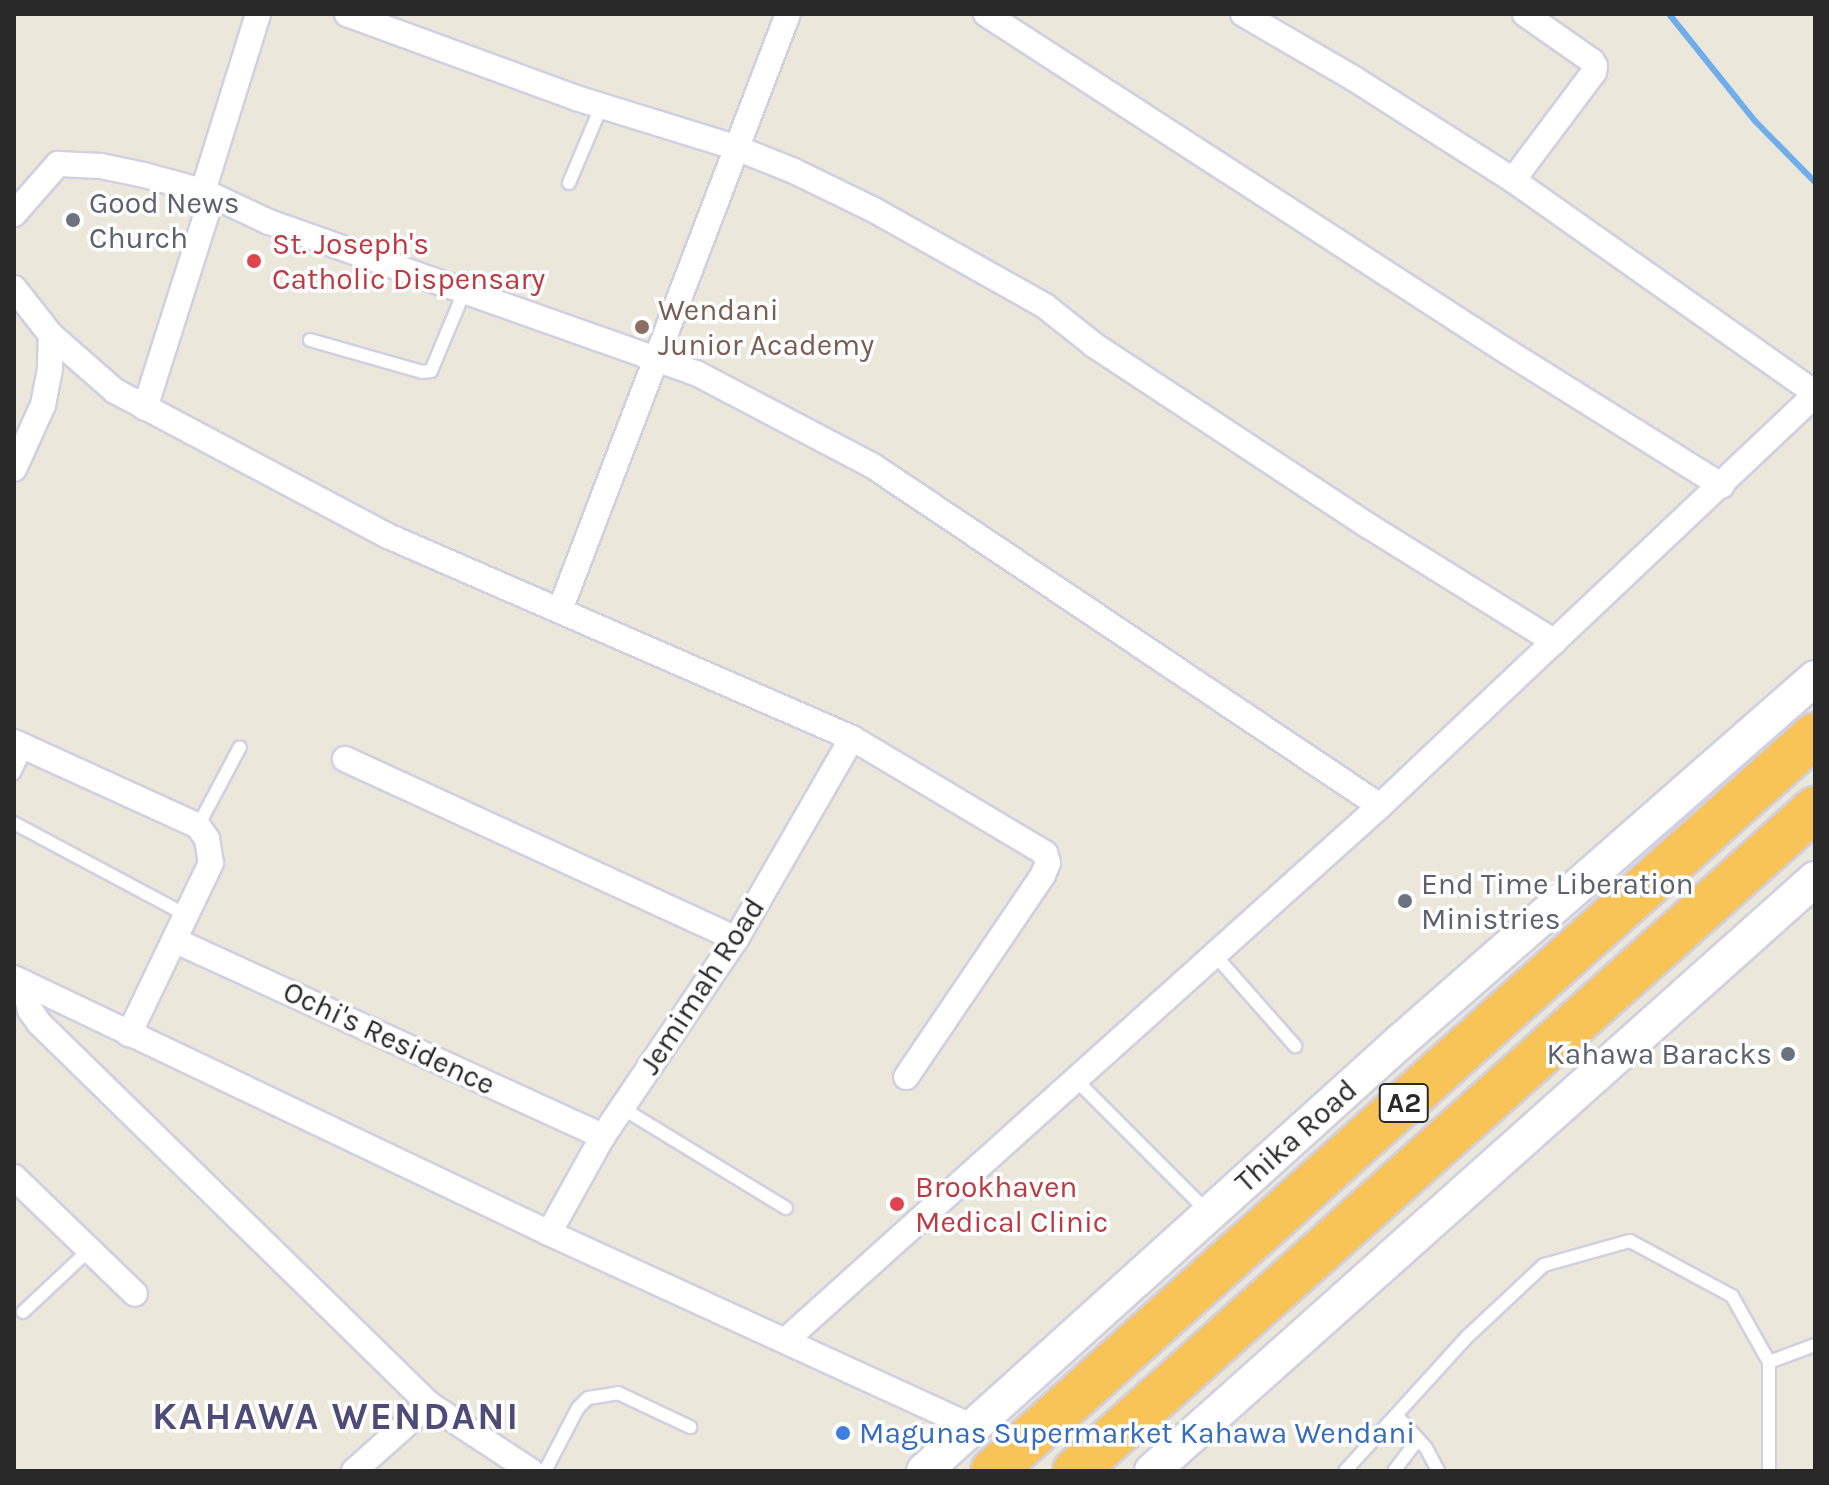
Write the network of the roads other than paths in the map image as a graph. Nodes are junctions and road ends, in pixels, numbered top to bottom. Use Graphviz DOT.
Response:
graph roads {
  1 [pos="258,14"];
  2 [pos="347,14"];
  3 [pos="788,14"];
  4 [pos="986,14"];
  5 [pos="1243,14"];
  6 [pos="1525,14"];
  7 [pos="602,105"];
  8 [pos="734,147"];
  9 [pos="1513,180"];
  10 [pos="569,183"];
  11 [pos="208,194"];
  12 [pos="14,214"];
  13 [pos="14,288"];
  14 [pos="464,292"];
  15 [pos="51,335"];
  16 [pos="310,340"];
  17 [pos="656,359"];
  18 [pos="1815,394"];
  19 [pos="145,408"];
  20 [pos="14,469"];
  21 [pos="1722,486"];
  22 [pos="560,610"];
  23 [pos="1555,642"];
  24 [pos="1815,678"];
  25 [pos="1815,735"];
  26 [pos="852,738"];
  27 [pos="20,745"];
  28 [pos="240,747"];
  29 [pos="345,759"];
  30 [pos="14,773"];
  31 [pos="1380,806"];
  32 [pos="1815,809"];
  33 [pos="14,823"];
  34 [pos="198,826"];
  35 [pos="1815,879"];
  36 [pos="186,915"];
  37 [pos="736,939"];
  38 [pos="174,940"];
  39 [pos="1214,954"];
  40 [pos="18,980"];
  41 [pos="129,1034"];
  42 [pos="1295,1046"];
  43 [pos="906,1077"];
  44 [pos="1075,1079"];
  45 [pos="622,1108"];
  46 [pos="603,1136"];
  47 [pos="14,1177"];
  48 [pos="786,1208"];
  49 [pos="1210,1214"];
  50 [pos="549,1233"];
  51 [pos="89,1250"];
  52 [pos="135,1294"];
  53 [pos="23,1312"];
  54 [pos="787,1339"];
  55 [pos="1815,1345"];
  56 [pos="1769,1362"];
  57 [pos="429,1404"];
  58 [pos="1397,1416"];
  59 [pos="690,1427"];
  60 [pos="973,1427"];
  61 [pos="1418,1439"];
  62 [pos="354,1471"];
  63 [pos="531,1471"];
  64 [pos="545,1471"];
  65 [pos="924,1471"];
  66 [pos="993,1471"];
  67 [pos="1075,1471"];
  68 [pos="1152,1471"];
  69 [pos="1345,1471"];
  70 [pos="1394,1471"];
  71 [pos="1438,1471"];
  72 [pos="1769,1471"];
  1 -- 11 [label="street"];
  2 -- 7 [label="street"];
  3 -- 8 [label="street"];
  4 -- 21 [label="street"];
  5 -- 9 [label="street"];
  6 -- 9 [label="street"];
  7 -- 8 [label="street"];
  7 -- 10 [label="lane"];
  8 -- 17 [label="street"];
  8 -- 23 [label="street"];
  9 -- 18 [label="street"];
  11 -- 12 [label="street"];
  11 -- 14 [label="street"];
  11 -- 19 [label="street"];
  13 -- 15 [label="street"];
  14 -- 16 [label="lane"];
  14 -- 17 [label="street"];
  15 -- 19 [label="street"];
  15 -- 20 [label="street"];
  17 -- 22 [label="street"];
  17 -- 31 [label="street"];
  18 -- 21 [label="street"];
  19 -- 22 [label="street"];
  21 -- 23 [label="street"];
  22 -- 26 [label="street"];
  23 -- 31 [label="street"];
  24 -- 49 [label="main road, Thika Road"];
  25 -- 66 [label="highway, Thika Road / A2"];
  26 -- 37 [label="street, Jemimah Road"];
  26 -- 43 [label="street"];
  27 -- 30 [label="lane"];
  27 -- 34 [label="street"];
  28 -- 34 [label="lane"];
  29 -- 37 [label="street"];
  31 -- 39 [label="street"];
  32 -- 67 [label="highway, A2"];
  33 -- 36 [label="lane"];
  34 -- 36 [label="street"];
  35 -- 68 [label="main road"];
  36 -- 38 [label="street"];
  37 -- 45 [label="street, Jemimah Road"];
  38 -- 41 [label="street"];
  38 -- 46 [label="street, Ochi's Residence"];
  39 -- 42 [label="lane"];
  39 -- 44 [label="street"];
  40 -- 41 [label="street"];
  40 -- 57 [label="street"];
  41 -- 50 [label="street"];
  44 -- 49 [label="lane"];
  44 -- 54 [label="street"];
  45 -- 46 [label="street, Jemimah Road"];
  45 -- 48 [label="lane"];
  46 -- 50 [label="street, Jemimah Road"];
  47 -- 51 [label="street"];
  49 -- 60 [label="main road, Thika Road"];
  50 -- 54 [label="street"];
  51 -- 52 [label="street"];
  51 -- 53 [label="lane"];
  54 -- 60 [label="street"];
  55 -- 56 [label="lane"];
  56 -- 58 [label="lane"];
  56 -- 72 [label="lane"];
  57 -- 62 [label="street"];
  57 -- 63 [label="street"];
  58 -- 61 [label="lane"];
  58 -- 69 [label="lane"];
  59 -- 64 [label="lane"];
  60 -- 65 [label="main road, Thika Road"];
  61 -- 70 [label="lane"];
  61 -- 71 [label="lane"];
}
